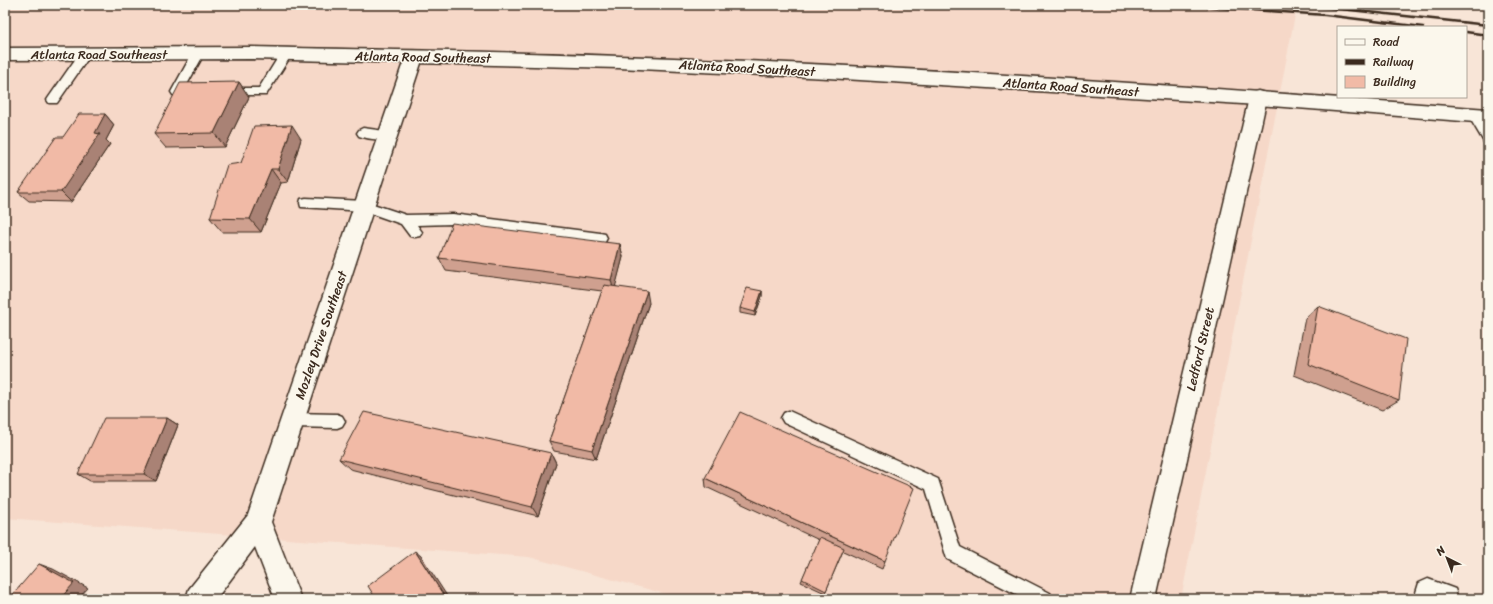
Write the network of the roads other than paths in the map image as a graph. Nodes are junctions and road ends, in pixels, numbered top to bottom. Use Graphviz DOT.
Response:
graph roads {
  1 [pos="5,54"];
  2 [pos="85,54"];
  3 [pos="198,54"];
  4 [pos="286,54"];
  5 [pos="414,57"];
  6 [pos="200,92"];
  7 [pos="216,92"];
  8 [pos="1258,98"];
  9 [pos="53,100"];
  10 [pos="1481,116"];
  11 [pos="363,133"];
  12 [pos="388,135"];
  13 [pos="1488,139"];
  14 [pos="306,203"];
  15 [pos="364,206"];
  16 [pos="406,220"];
  17 [pos="416,232"];
  18 [pos="600,238"];
  19 [pos="789,418"];
  20 [pos="292,420"];
  21 [pos="337,421"];
  22 [pos="258,522"];
  23 [pos="199,599"];
  24 [pos="288,599"];
  25 [pos="1044,599"];
  26 [pos="1143,599"];
  27 [pos="1427,599"];
  28 [pos="1445,599"];
  1 -- 2 [label="main road, Atlanta Road Southeast"];
  2 -- 3 [label="main road, Atlanta Road Southeast"];
  2 -- 9 [label="lane"];
  3 -- 4 [label="main road, Atlanta Road Southeast"];
  3 -- 6 [label="lane"];
  4 -- 5 [label="main road, Atlanta Road Southeast"];
  4 -- 7 [label="lane"];
  5 -- 8 [label="main road, Atlanta Road Southeast"];
  5 -- 12 [label="main road, Mozley Drive Southeast"];
  8 -- 10 [label="main road, Atlanta Road Southeast"];
  8 -- 26 [label="main road, Ledford Street"];
  10 -- 13 [label="lane"];
  11 -- 12 [label="lane"];
  12 -- 15 [label="main road, Mozley Drive Southeast"];
  14 -- 15 [label="lane"];
  15 -- 16 [label="lane"];
  15 -- 20 [label="main road, Mozley Drive Southeast"];
  16 -- 17 [label="lane"];
  16 -- 18 [label="lane"];
  19 -- 25 [label="lane"];
  20 -- 21 [label="lane"];
  20 -- 22 [label="main road, Mozley Drive Southeast"];
  22 -- 23 [label="main road, Mozley Drive Southeast"];
  22 -- 24 [label="main road"];
  27 -- 28 [label="main road"];
}
